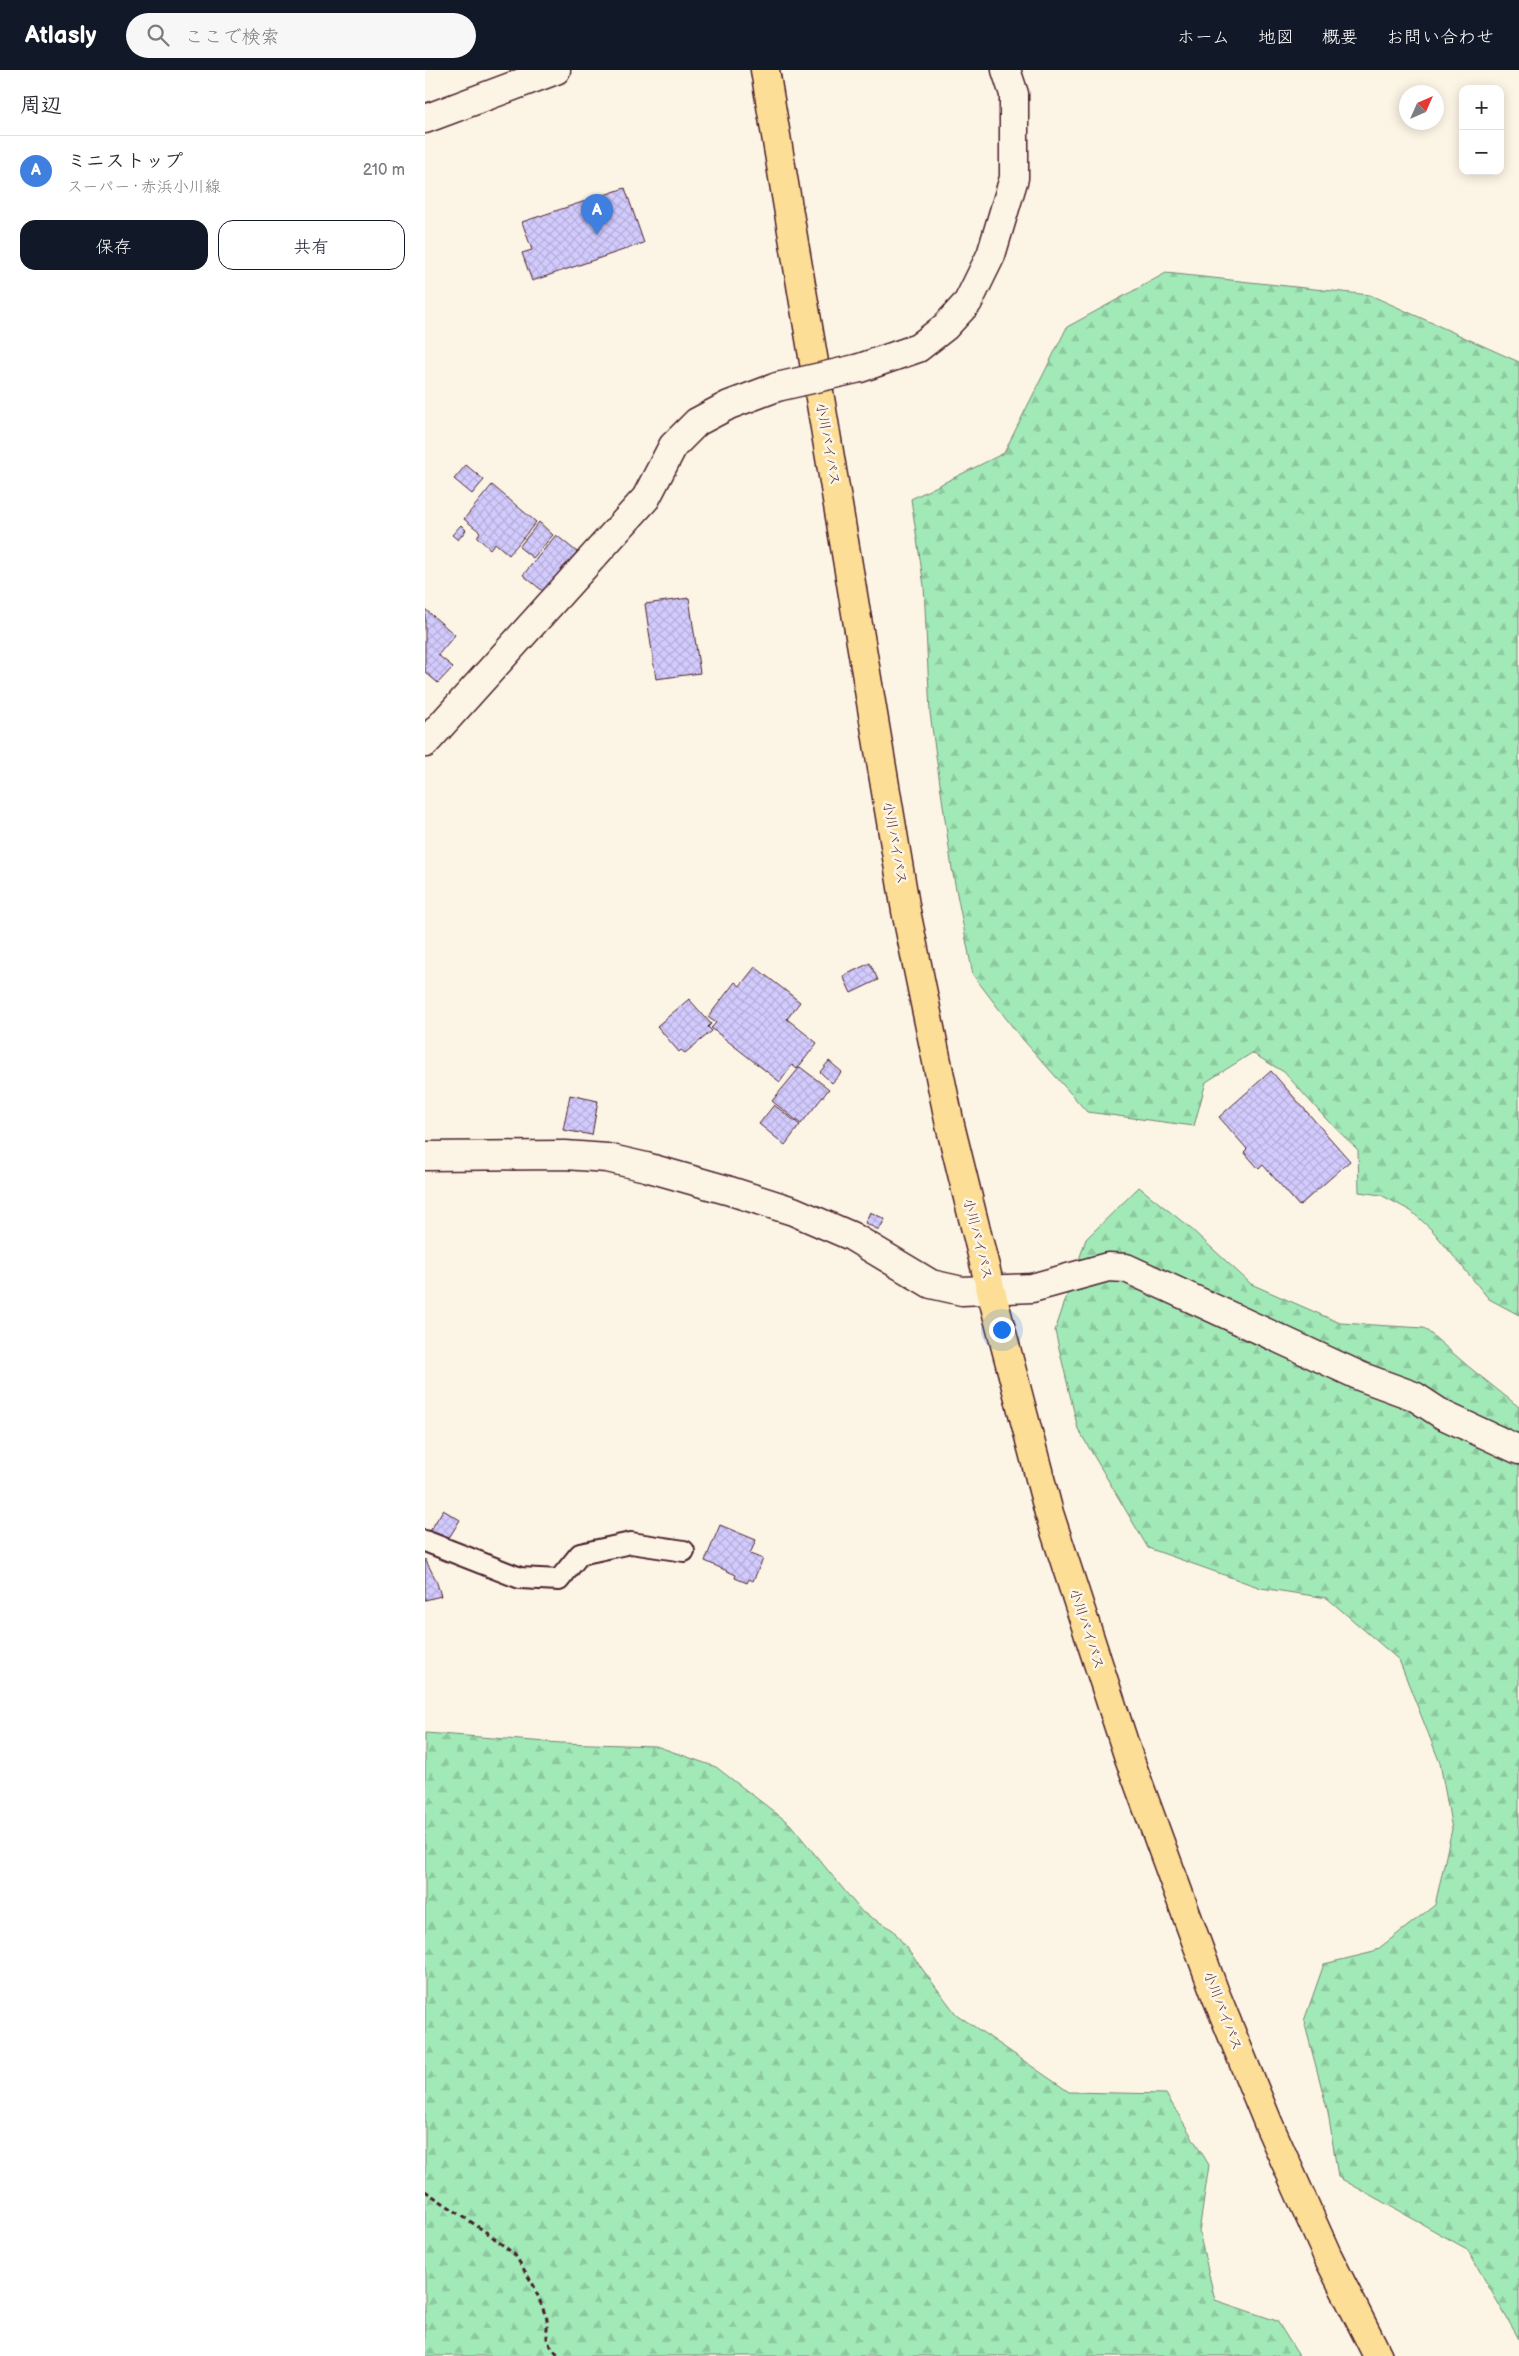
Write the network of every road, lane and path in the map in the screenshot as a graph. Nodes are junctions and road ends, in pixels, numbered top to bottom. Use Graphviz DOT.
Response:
graph roads {
  1 [pos="555,70"];
  2 [pos="765,70"];
  3 [pos="1006,70"];
  4 [pos="425,119"];
  5 [pos="425,743"];
  6 [pos="425,1156"];
  7 [pos="991,1291"];
  8 [pos="1519,1450"];
  9 [pos="425,1541"];
  10 [pos="684,1552"];
  11 [pos="425,2191"];
  12 [pos="559,2356"];
  13 [pos="1378,2356"];
  1 -- 4 [label="street"];
  2 -- 7 [label="highway, 小川バイパス"];
  3 -- 5 [label="street, bridge"];
  6 -- 7 [label="street"];
  7 -- 8 [label="street"];
  7 -- 13 [label="highway, 小川バイパス"];
  9 -- 10 [label="lane"];
  11 -- 12 [label="path"];
}
